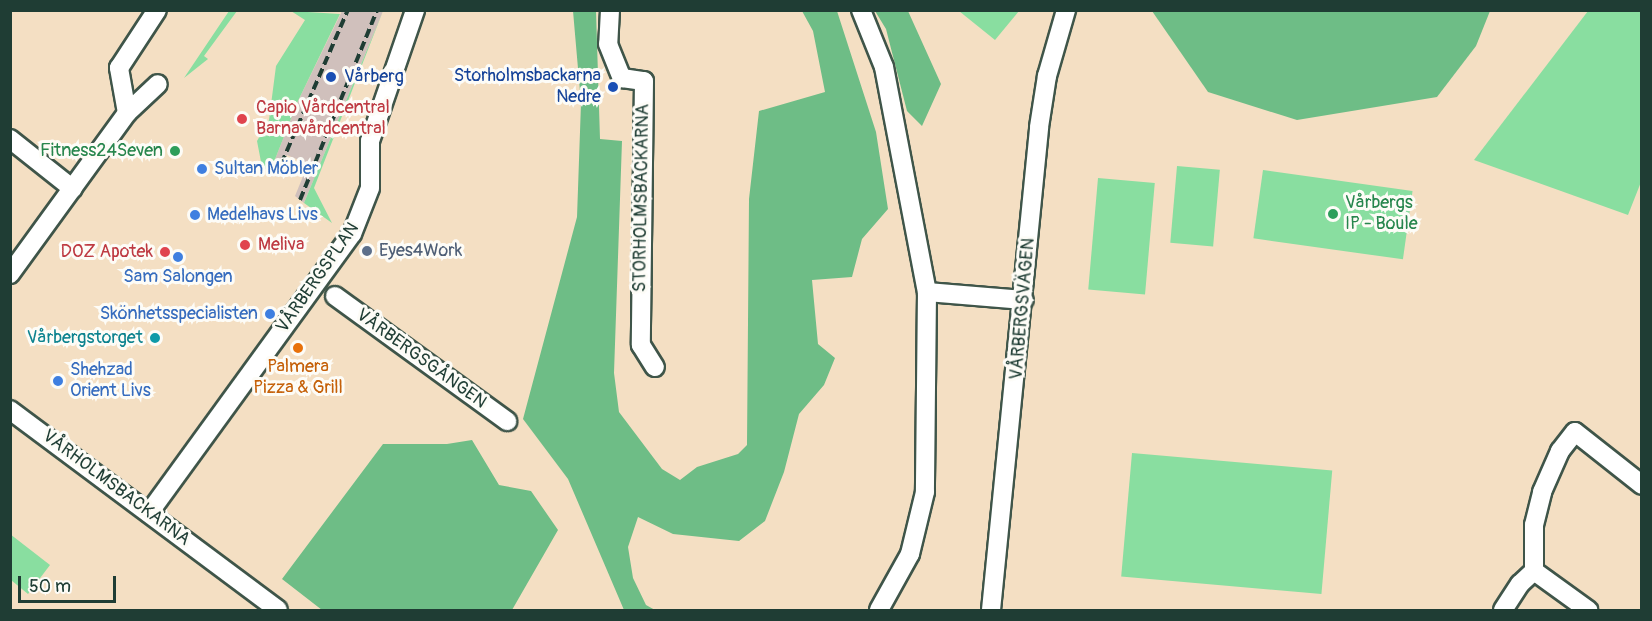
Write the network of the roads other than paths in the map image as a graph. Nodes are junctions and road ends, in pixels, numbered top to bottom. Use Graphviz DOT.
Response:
graph roads {
  1 [pos="157,10"];
  2 [pos="415,10"];
  3 [pos="610,10"];
  4 [pos="861,10"];
  5 [pos="1053,10"];
  6 [pos="1066,10"];
  7 [pos="158,84"];
  8 [pos="127,113"];
  9 [pos="10,140"];
  10 [pos="73,189"];
  11 [pos="10,274"];
  12 [pos="927,291"];
  13 [pos="335,296"];
  14 [pos="1017,300"];
  15 [pos="655,367"];
  16 [pos="10,410"];
  17 [pos="507,421"];
  18 [pos="1641,485"];
  19 [pos="149,513"];
  20 [pos="1534,572"];
  21 [pos="278,610"];
  22 [pos="879,610"];
  23 [pos="979,610"];
  24 [pos="991,610"];
  25 [pos="1503,610"];
  26 [pos="1588,610"];
  1 -- 8 [label="street"];
  2 -- 19 [label="street, VÅRBERGSPLAN"];
  3 -- 15 [label="street, STORHOLMSBACKARNA"];
  4 -- 12 [label="street"];
  5 -- 14 [label="street, VÅRBERGSVÄGEN"];
  6 -- 14 [label="street, VÅRBERGSVÄGEN"];
  7 -- 8 [label="street"];
  8 -- 10 [label="street"];
  9 -- 10 [label="street"];
  10 -- 11 [label="street"];
  12 -- 14 [label="street"];
  12 -- 22 [label="street"];
  13 -- 17 [label="street, VÅRBERGSGÅNGEN"];
  14 -- 23 [label="street, VÅRBERGSVÄGEN"];
  14 -- 24 [label="street, VÅRBERGSVÄGEN"];
  16 -- 19 [label="street, VÅRHOLMSBACKARNA"];
  18 -- 20 [label="street"];
  19 -- 21 [label="street, VÅRHOLMSBACKARNA"];
  20 -- 25 [label="street"];
  20 -- 26 [label="street"];
}
